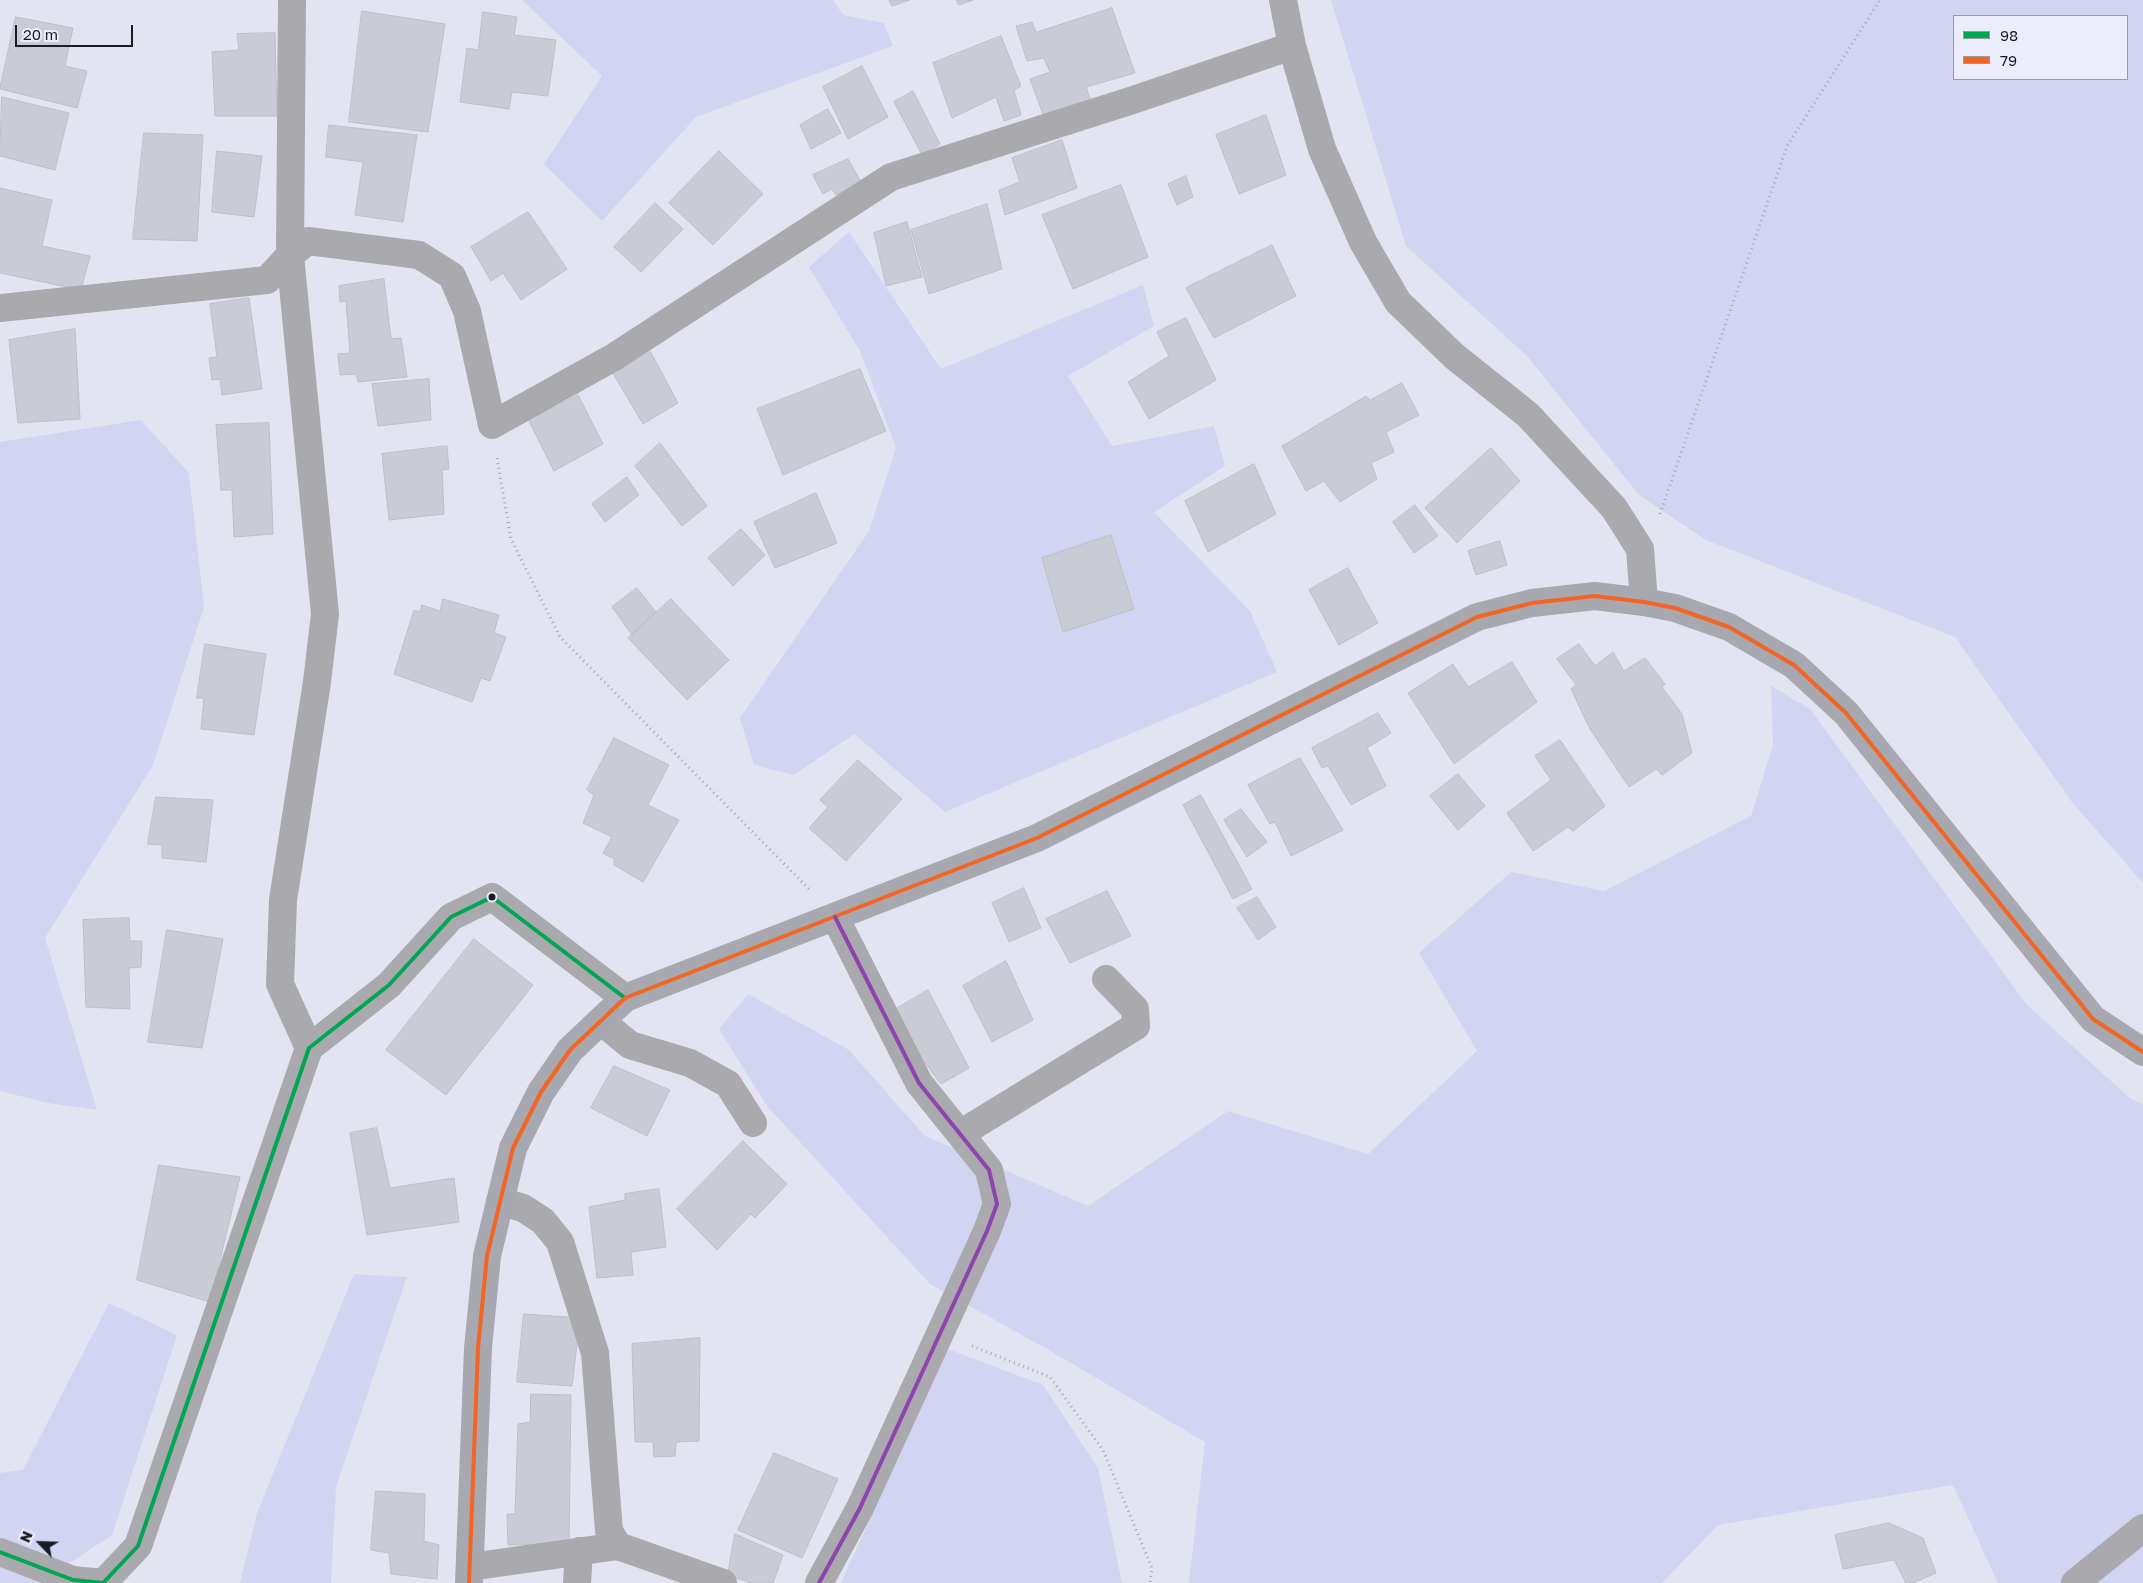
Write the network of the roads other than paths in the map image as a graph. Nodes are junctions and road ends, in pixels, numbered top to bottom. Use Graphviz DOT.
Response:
graph roads {
  1 [pos="292,0"];
  2 [pos="1283,0"];
  3 [pos="1292,46"];
  4 [pos="290,255"];
  5 [pos="0,308"];
  6 [pos="1644,602"];
  7 [pos="835,917"];
  8 [pos="1106,978"];
  9 [pos="625,998"];
  10 [pos="601,1021"];
  11 [pos="309,1048"];
  12 [pos="2143,1052"];
  13 [pos="753,1123"];
  14 [pos="960,1134"];
  15 [pos="500,1201"];
  16 [pos="2143,1528"];
  17 [pos="618,1546"];
  18 [pos="579,1551"];
  19 [pos="0,1552"];
  20 [pos="469,1575"];
  21 [pos="715,1582"];
  22 [pos="577,1583"];
  23 [pos="819,1583"];
  24 [pos="2075,1583"];
  1 -- 4 [label="street"];
  2 -- 3 [label="street"];
  3 -- 4 [label="street"];
  3 -- 6 [label="street"];
  4 -- 5 [label="street"];
  4 -- 11 [label="street"];
  6 -- 7 [label="main road"];
  6 -- 12 [label="main road"];
  7 -- 9 [label="main road"];
  7 -- 14 [label="street"];
  8 -- 14 [label="street"];
  9 -- 10 [label="main road"];
  9 -- 11 [label="street"];
  10 -- 13 [label="street"];
  10 -- 15 [label="main road"];
  11 -- 19 [label="street"];
  14 -- 23 [label="street"];
  15 -- 17 [label="street"];
  15 -- 20 [label="main road"];
  16 -- 24 [label="street"];
  17 -- 18 [label="street"];
  17 -- 21 [label="street"];
  18 -- 20 [label="street"];
  18 -- 22 [label="street"];
}
